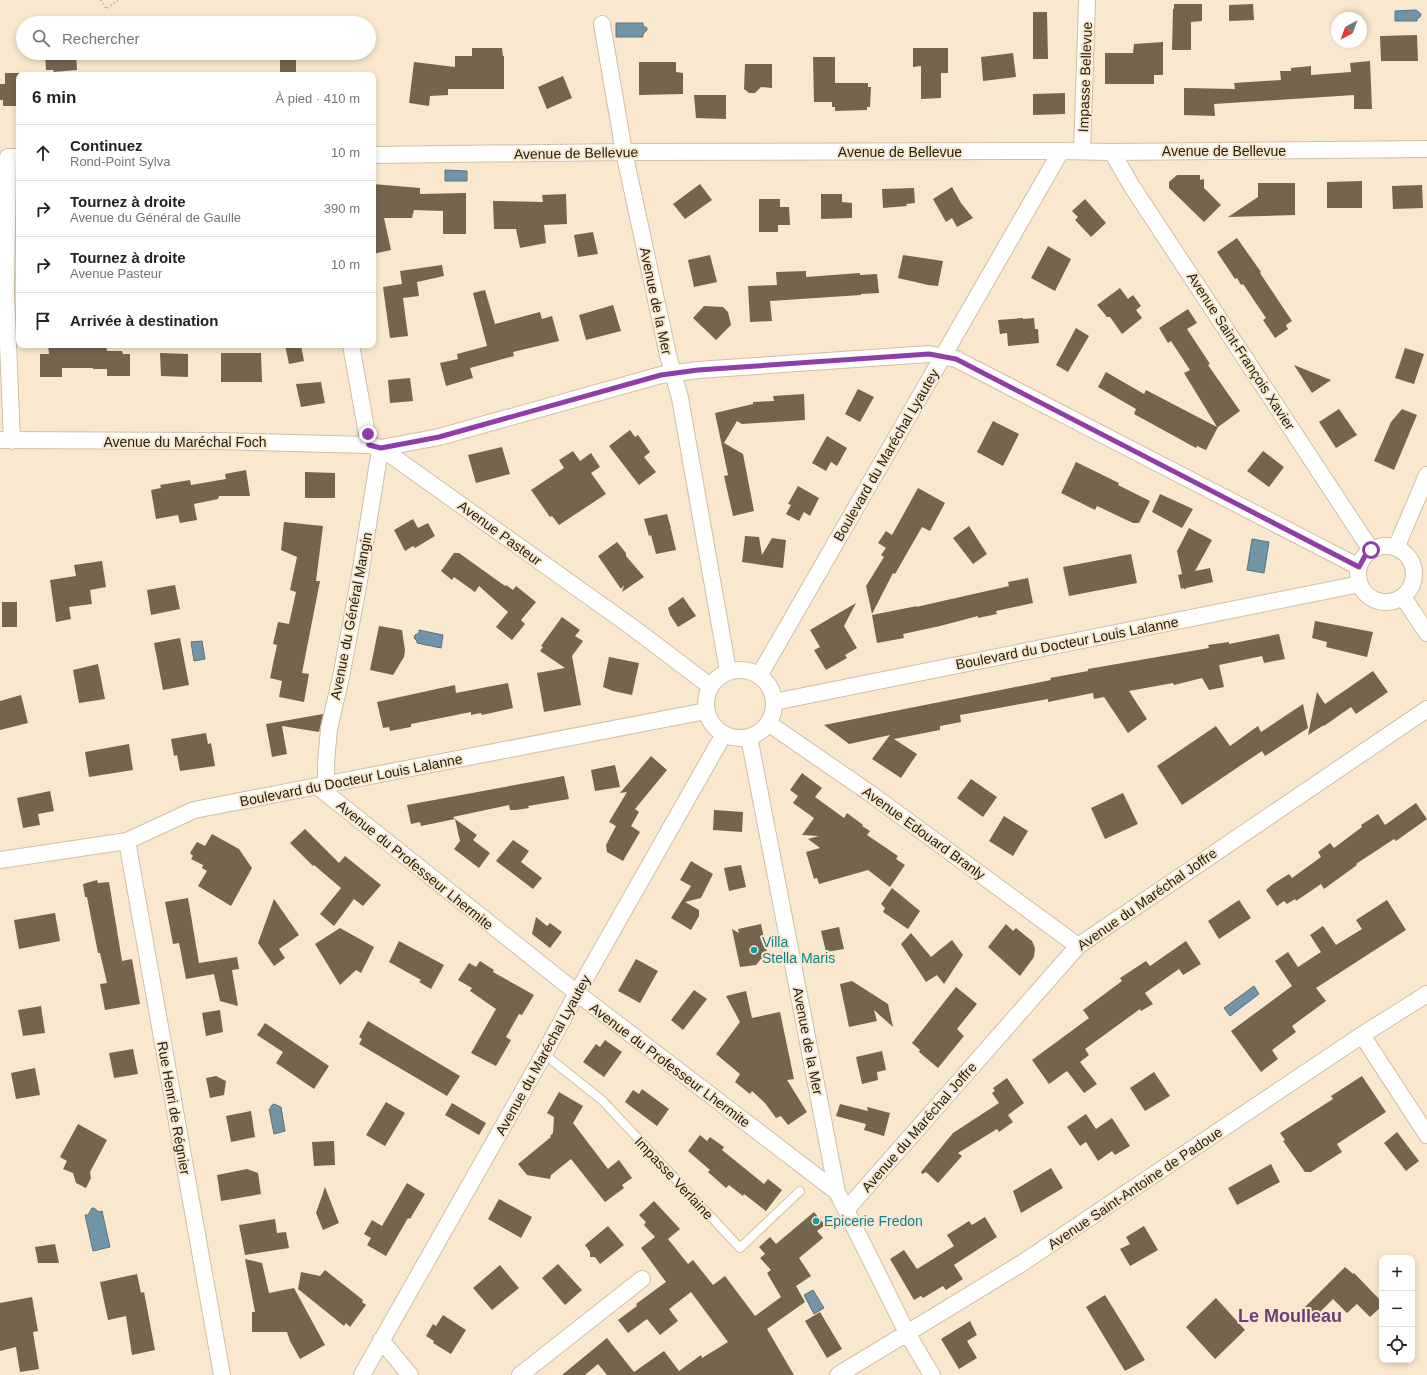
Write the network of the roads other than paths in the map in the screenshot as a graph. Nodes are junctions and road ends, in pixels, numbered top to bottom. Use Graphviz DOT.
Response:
graph roads {
  1 [pos="1087,3"];
  2 [pos="602,24"];
  3 [pos="1427,149"];
  4 [pos="1061,151"];
  5 [pos="1082,151"];
  6 [pos="624,152"];
  7 [pos="1112,152"];
  8 [pos="376,155"];
  9 [pos="16,157"];
  10 [pos="4,228"];
  11 [pos="352,348"];
  12 [pos="943,356"];
  13 [pos="673,374"];
  14 [pos="6,440"];
  15 [pos="375,447"];
  16 [pos="1427,475"];
  17 [pos="1396,548"];
  18 [pos="1371,550"];
  19 [pos="1420,564"];
  20 [pos="1359,567"];
  21 [pos="1360,584"];
  22 [pos="1403,597"];
  23 [pos="1427,633"];
  24 [pos="728,671"];
  25 [pos="759,676"];
  26 [pos="710,686"];
  27 [pos="774,702"];
  28 [pos="1427,709"];
  29 [pos="706,711"];
  30 [pos="768,723"];
  31 [pos="724,734"];
  32 [pos="749,737"];
  33 [pos="322,785"];
  34 [pos="127,841"];
  35 [pos="0,860"];
  36 [pos="1078,946"];
  37 [pos="577,993"];
  38 [pos="1427,994"];
  39 [pos="1362,1035"];
  40 [pos="544,1054"];
  41 [pos="1427,1135"];
  42 [pos="800,1191"];
  43 [pos="837,1192"];
  44 [pos="846,1210"];
  45 [pos="642,1279"];
  46 [pos="907,1333"];
  47 [pos="381,1340"];
  48 [pos="222,1375"];
  49 [pos="362,1375"];
  50 [pos="410,1375"];
  51 [pos="520,1375"];
  52 [pos="838,1375"];
  53 [pos="932,1375"];
  1 -- 5 [label="street, Impasse Bellevue"];
  2 -- 6 [label="street, Avenue de la Mer"];
  3 -- 7 [label="street, Avenue de Bellevue"];
  4 -- 5 [label="street, Avenue de Bellevue"];
  4 -- 6 [label="street, Avenue de Bellevue"];
  4 -- 12 [label="street, Boulevard du Maréchal Lyautey"];
  5 -- 7 [label="street, Avenue de Bellevue"];
  6 -- 8 [label="street, Avenue de Bellevue"];
  6 -- 13 [label="street, Avenue de la Mer"];
  7 -- 18 [label="street, Avenue Saint-François Xavier"];
  9 -- 10 [label="street"];
  10 -- 14 [label="street"];
  11 -- 15 [label="street"];
  12 -- 13 [label="street, Avenue du Maréchal Foch"];
  12 -- 20 [label="street, Avenue du Maréchal Foch"];
  12 -- 25 [label="street, Boulevard du Maréchal Lyautey"];
  13 -- 15 [label="street, Avenue du Maréchal Foch"];
  13 -- 24 [label="street, Avenue de la Mer"];
  14 -- 15 [label="street, Avenue du Maréchal Foch"];
  15 -- 26 [label="street, Avenue Pasteur"];
  15 -- 33 [label="street, Avenue du Général Mangin"];
  16 -- 17 [label="street"];
  17 -- 18 [label="street"];
  17 -- 19 [label="street"];
  18 -- 20 [label="street"];
  19 -- 22 [label="street"];
  20 -- 21 [label="street"];
  21 -- 22 [label="street"];
  21 -- 27 [label="street, Boulevard du Docteur Louis Lalanne"];
  22 -- 23 [label="street"];
  24 -- 25 [label="street"];
  24 -- 26 [label="street"];
  25 -- 27 [label="street"];
  26 -- 29 [label="street"];
  27 -- 30 [label="street"];
  28 -- 36 [label="street, Avenue du Maréchal Joffre"];
  29 -- 31 [label="street"];
  29 -- 33 [label="street, Boulevard du Docteur Louis Lalanne"];
  30 -- 32 [label="street"];
  30 -- 36 [label="street, Avenue Edouard Branly"];
  31 -- 32 [label="street"];
  31 -- 37 [label="street, Avenue du Maréchal Lyautey"];
  32 -- 43 [label="street, Avenue de la Mer"];
  33 -- 34 [label="street, Boulevard du Docteur Louis Lalanne"];
  33 -- 37 [label="street, Avenue du Professeur Lhermite"];
  34 -- 35 [label="street, Boulevard du Docteur Louis Lalanne"];
  34 -- 48 [label="street, Rue Henri de Régnier"];
  36 -- 44 [label="street, Avenue du Maréchal Joffre"];
  37 -- 40 [label="street, Avenue du Maréchal Lyautey"];
  37 -- 43 [label="street, Avenue du Professeur Lhermite"];
  38 -- 39 [label="street, Avenue Saint-Antoine de Padoue"];
  39 -- 41 [label="street"];
  39 -- 46 [label="street, Avenue Saint-Antoine de Padoue"];
  40 -- 42 [label="lane, Impasse Verlaine"];
  40 -- 47 [label="street, Avenue du Maréchal Lyautey"];
  43 -- 44 [label="street, Avenue de la Mer"];
  44 -- 46 [label="street, Avenue de la Mer"];
  45 -- 51 [label="street"];
  46 -- 52 [label="street, Avenue Saint-Antoine de Padoue"];
  46 -- 53 [label="street, Avenue de la Mer"];
  47 -- 49 [label="street, Avenue du Maréchal Lyautey"];
  47 -- 50 [label="street"];
}
